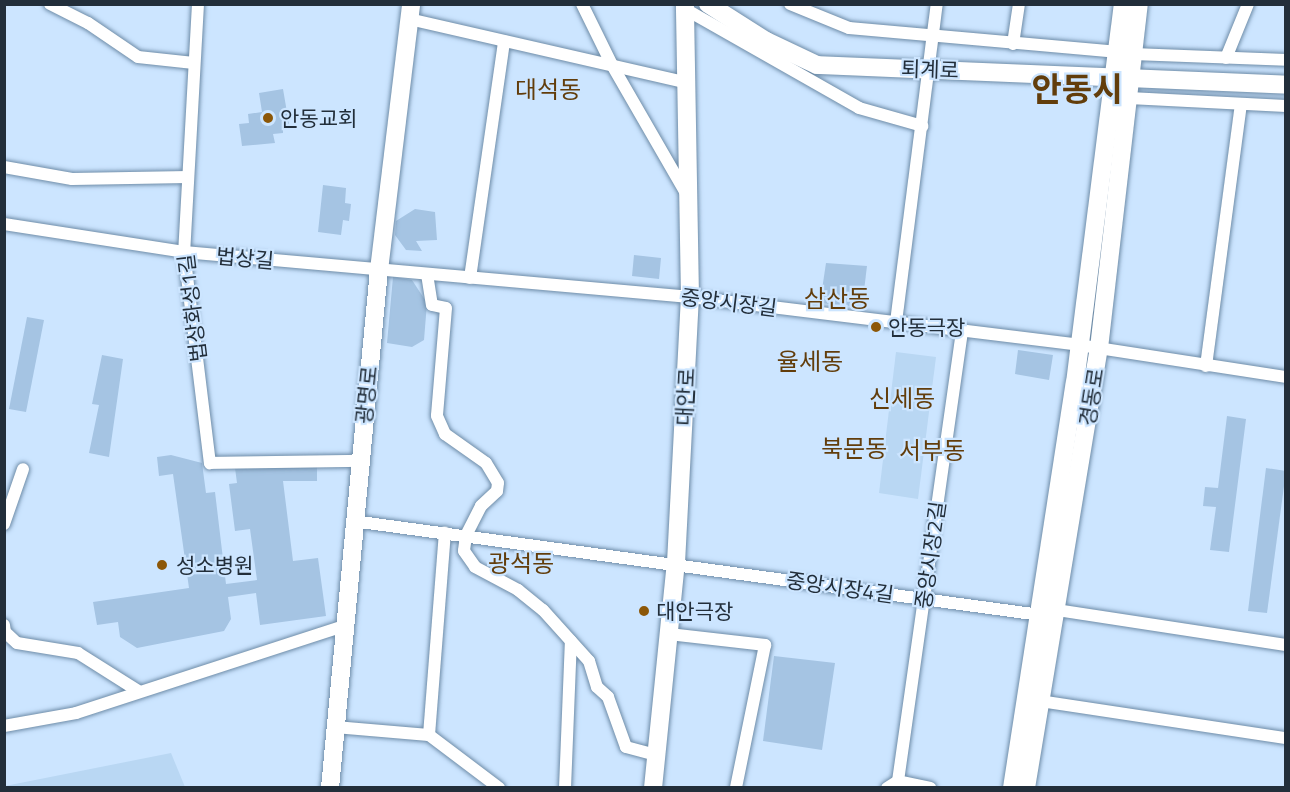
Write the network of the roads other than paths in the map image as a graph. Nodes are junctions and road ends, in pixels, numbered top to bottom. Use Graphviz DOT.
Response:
graph roads {
  1 [pos="50,4"];
  2 [pos="198,4"];
  3 [pos="582,4"];
  4 [pos="708,4"];
  5 [pos="790,4"];
  6 [pos="937,4"];
  7 [pos="1019,4"];
  8 [pos="1123,4"];
  9 [pos="1139,4"];
  10 [pos="1248,4"];
  11 [pos="685,7"];
  12 [pos="410,12"];
  13 [pos="932,36"];
  14 [pos="504,41"];
  15 [pos="1013,44"];
  16 [pos="1124,53"];
  17 [pos="1226,58"];
  18 [pos="1286,60"];
  19 [pos="194,63"];
  20 [pos="612,65"];
  21 [pos="927,68"];
  22 [pos="1121,79"];
  23 [pos="688,82"];
  24 [pos="1286,85"];
  25 [pos="1129,98"];
  26 [pos="1241,104"];
  27 [pos="1286,106"];
  28 [pos="922,126"];
  29 [pos="4,167"];
  30 [pos="188,177"];
  31 [pos="690,200"];
  32 [pos="4,224"];
  33 [pos="184,252"];
  34 [pos="379,270"];
  35 [pos="427,274"];
  36 [pos="470,278"];
  37 [pos="690,297"];
  38 [pos="896,322"];
  39 [pos="962,330"];
  40 [pos="1079,345"];
  41 [pos="1099,348"];
  42 [pos="1206,366"];
  43 [pos="1286,377"];
  44 [pos="359,461"];
  45 [pos="23,469"];
  46 [pos="353,521"];
  47 [pos="4,524"];
  48 [pos="445,533"];
  49 [pos="466,536"];
  50 [pos="676,563"];
  51 [pos="924,599"];
  52 [pos="1049,612"];
  53 [pos="4,625"];
  54 [pos="345,626"];
  55 [pos="669,634"];
  56 [pos="571,641"];
  57 [pos="1286,645"];
  58 [pos="138,691"];
  59 [pos="1040,701"];
  60 [pos="4,726"];
  61 [pos="335,727"];
  62 [pos="429,735"];
  63 [pos="1286,738"];
  64 [pos="656,755"];
  65 [pos="898,781"];
  66 [pos="330,788"];
  67 [pos="499,788"];
  68 [pos="565,788"];
  69 [pos="653,788"];
  70 [pos="736,788"];
  71 [pos="887,788"];
  72 [pos="930,788"];
  73 [pos="1012,788"];
  74 [pos="1026,788"];
  1 -- 19 [label="street"];
  2 -- 19 [label="street, 법상화성1길"];
  3 -- 20 [label="street"];
  4 -- 21 [label="street, 퇴계로"];
  5 -- 13 [label="street"];
  6 -- 13 [label="street"];
  7 -- 15 [label="street"];
  8 -- 16 [label="street, 경동로"];
  9 -- 16 [label="street, 경동로"];
  10 -- 17 [label="street"];
  11 -- 23 [label="street, 대안로"];
  11 -- 28 [label="street"];
  12 -- 14 [label="street"];
  12 -- 34 [label="street, 광명로"];
  13 -- 15 [label="street"];
  13 -- 21 [label="street"];
  14 -- 20 [label="street"];
  14 -- 36 [label="street"];
  15 -- 16 [label="street"];
  16 -- 17 [label="street"];
  16 -- 22 [label="street, 경동로"];
  17 -- 18 [label="street"];
  19 -- 30 [label="street, 법상화성1길"];
  20 -- 23 [label="street"];
  20 -- 31 [label="street"];
  21 -- 22 [label="street, 퇴계로"];
  21 -- 28 [label="street"];
  22 -- 24 [label="street, 퇴계로"];
  22 -- 25 [label="street, 경동로"];
  22 -- 40 [label="street, 경동로"];
  23 -- 31 [label="street, 대안로"];
  25 -- 26 [label="street"];
  25 -- 41 [label="street, 경동로"];
  26 -- 27 [label="street"];
  26 -- 42 [label="street"];
  28 -- 38 [label="street"];
  29 -- 30 [label="street"];
  30 -- 33 [label="street, 법상화성1길"];
  31 -- 37 [label="street, 대안로"];
  32 -- 33 [label="street, 법상길"];
  33 -- 34 [label="street, 법상길"];
  33 -- 44 [label="street, 법상화성1길"];
  34 -- 35 [label="street, 중앙시장길"];
  34 -- 44 [label="street, 광명로"];
  35 -- 36 [label="street, 중앙시장길"];
  35 -- 49 [label="street"];
  36 -- 37 [label="street, 중앙시장길"];
  37 -- 38 [label="street, 중앙시장길"];
  37 -- 50 [label="street, 대안로"];
  38 -- 39 [label="street, 중앙시장길"];
  39 -- 40 [label="street, 중앙시장길"];
  39 -- 51 [label="street, 중앙시장2길"];
  40 -- 41 [label="street, 중앙시장길"];
  40 -- 52 [label="street, 경동로"];
  41 -- 42 [label="street, 중앙시장길"];
  41 -- 52 [label="street, 경동로"];
  42 -- 43 [label="street, 중앙시장길"];
  44 -- 46 [label="street, 광명로"];
  45 -- 47 [label="street"];
  46 -- 48 [label="street, 중앙시장4길"];
  46 -- 54 [label="street, 광명로"];
  48 -- 49 [label="street, 중앙시장4길"];
  48 -- 62 [label="street"];
  49 -- 50 [label="street, 중앙시장4길"];
  49 -- 56 [label="street"];
  50 -- 51 [label="street, 중앙시장4길"];
  50 -- 55 [label="street, 대안로"];
  51 -- 52 [label="street, 중앙시장4길"];
  51 -- 65 [label="street, 중앙시장2길"];
  52 -- 57 [label="street, 중앙시장4길"];
  52 -- 59 [label="street, 경동로"];
  52 -- 73 [label="street, 경동로"];
  53 -- 58 [label="street"];
  54 -- 58 [label="street"];
  54 -- 61 [label="street, 광명로"];
  55 -- 64 [label="street, 대안로"];
  55 -- 70 [label="street"];
  56 -- 64 [label="street"];
  56 -- 68 [label="street"];
  58 -- 60 [label="street"];
  59 -- 63 [label="street"];
  59 -- 74 [label="street, 경동로"];
  61 -- 62 [label="street"];
  61 -- 66 [label="street, 광명로"];
  62 -- 67 [label="street"];
  64 -- 69 [label="street, 대안로"];
  65 -- 71 [label="street"];
  65 -- 72 [label="street"];
}
